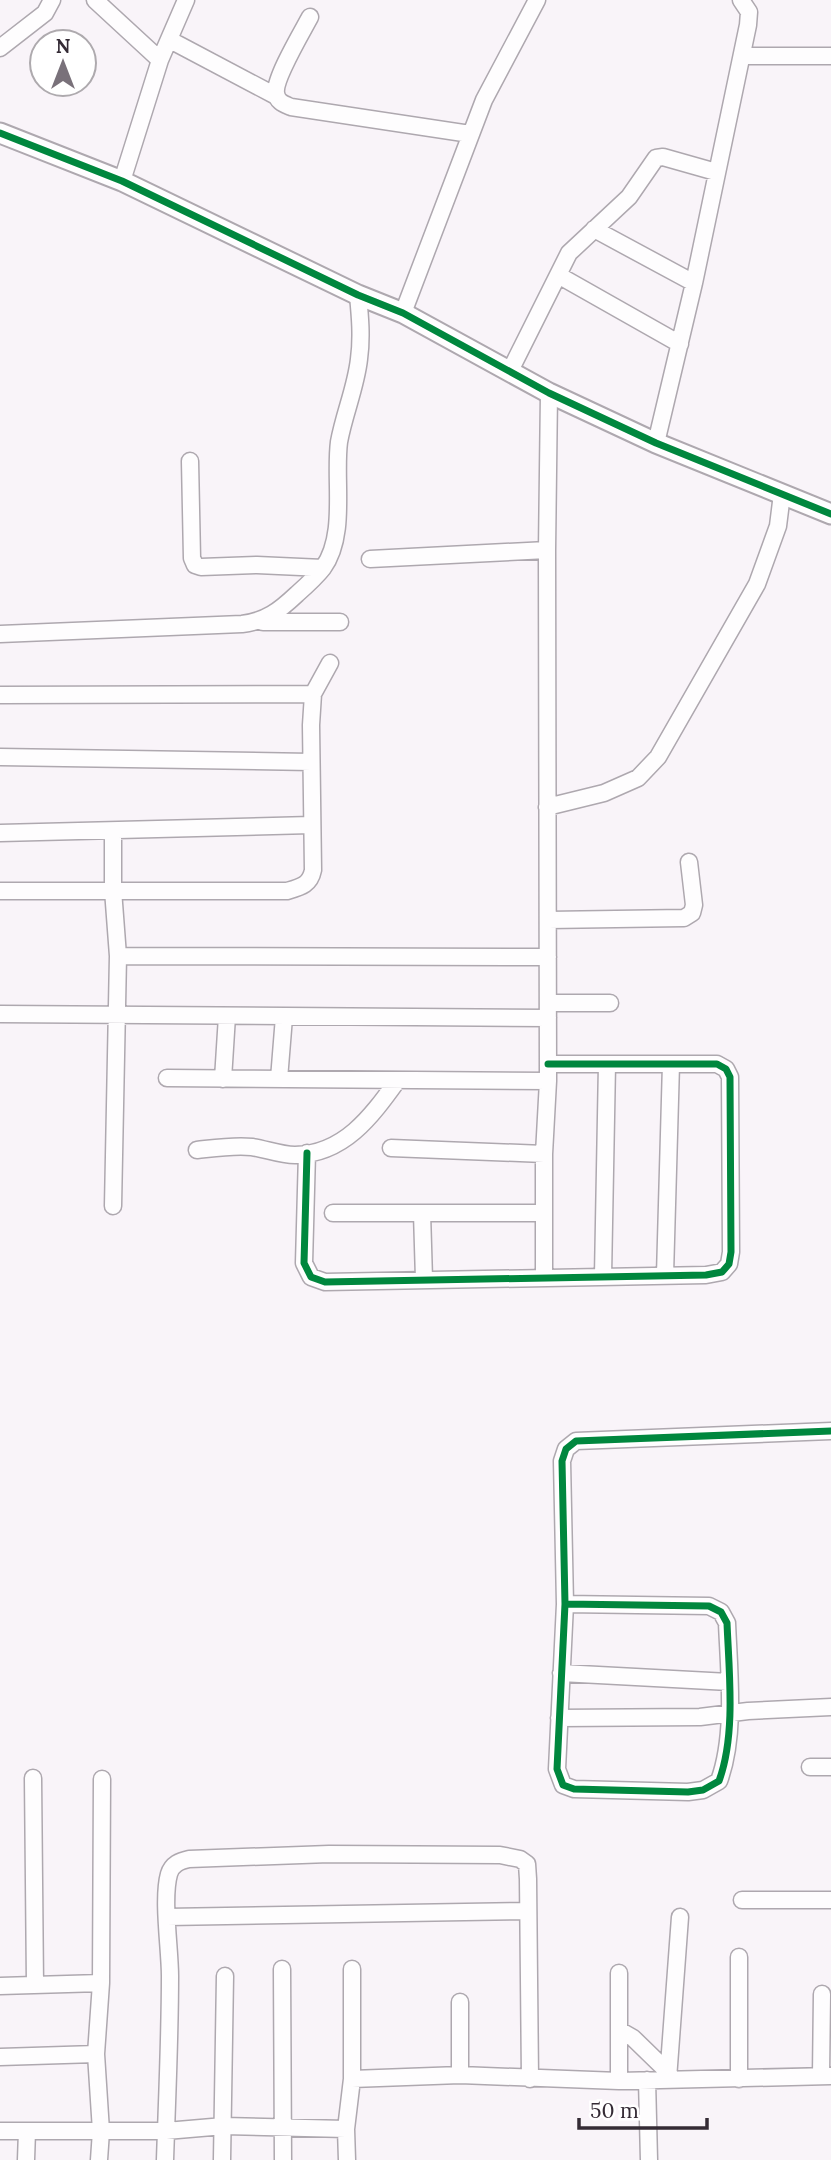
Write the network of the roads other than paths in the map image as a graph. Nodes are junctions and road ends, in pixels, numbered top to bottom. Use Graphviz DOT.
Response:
graph roads {
  1 [pos="52,0"];
  2 [pos="94,0"];
  3 [pos="186,0"];
  4 [pos="537,0"];
  5 [pos="747,4"];
  6 [pos="310,17"];
  7 [pos="170,40"];
  8 [pos="0,48"];
  9 [pos="742,56"];
  10 [pos="831,56"];
  11 [pos="160,60"];
  12 [pos="276,96"];
  13 [pos="0,133"];
  14 [pos="470,134"];
  15 [pos="716,172"];
  16 [pos="122,181"];
  17 [pos="594,229"];
  18 [pos="558,275"];
  19 [pos="694,283"];
  20 [pos="358,295"];
  21 [pos="402,313"];
  22 [pos="680,344"];
  23 [pos="510,371"];
  24 [pos="549,393"];
  25 [pos="656,443"];
  26 [pos="190,461"];
  27 [pos="782,494"];
  28 [pos="831,514"];
  29 [pos="547,550"];
  30 [pos="370,559"];
  31 [pos="323,568"];
  32 [pos="261,621"];
  33 [pos="340,622"];
  34 [pos="0,634"];
  35 [pos="330,663"];
  36 [pos="313,694"];
  37 [pos="0,695"];
  38 [pos="0,757"];
  39 [pos="311,762"];
  40 [pos="547,807"];
  41 [pos="311,825"];
  42 [pos="113,831"];
  43 [pos="0,833"];
  44 [pos="689,862"];
  45 [pos="113,890"];
  46 [pos="0,891"];
  47 [pos="548,920"];
  48 [pos="118,956"];
  49 [pos="548,957"];
  50 [pos="610,1003"];
  51 [pos="548,1011"];
  52 [pos="0,1014"];
  53 [pos="117,1015"];
  54 [pos="227,1016"];
  55 [pos="284,1017"];
  56 [pos="548,1064"];
  57 [pos="607,1064"];
  58 [pos="671,1064"];
  59 [pos="167,1078"];
  60 [pos="223,1079"];
  61 [pos="279,1079"];
  62 [pos="397,1081"];
  63 [pos="548,1082"];
  64 [pos="391,1148"];
  65 [pos="197,1150"];
  66 [pos="307,1153"];
  67 [pos="544,1154"];
  68 [pos="113,1206"];
  69 [pos="333,1213"];
  70 [pos="422,1213"];
  71 [pos="544,1213"];
  72 [pos="665,1275"];
  73 [pos="603,1276"];
  74 [pos="544,1277"];
  75 [pos="424,1279"];
  76 [pos="831,1431"];
  77 [pos="565,1604"];
  78 [pos="561,1673"];
  79 [pos="729,1682"];
  80 [pos="831,1707"];
  81 [pos="729,1713"];
  82 [pos="559,1718"];
  83 [pos="810,1767"];
  84 [pos="831,1767"];
  85 [pos="33,1778"];
  86 [pos="102,1779"];
  87 [pos="742,1900"];
  88 [pos="831,1900"];
  89 [pos="527,1911"];
  90 [pos="167,1917"];
  91 [pos="680,1917"];
  92 [pos="739,1957"];
  93 [pos="282,1969"];
  94 [pos="352,1969"];
  95 [pos="620,1973"];
  96 [pos="225,1976"];
  97 [pos="101,1983"];
  98 [pos="35,1984"];
  99 [pos="0,1986"];
  100 [pos="822,1994"];
  101 [pos="460,2002"];
  102 [pos="620,2030"];
  103 [pos="96,2054"];
  104 [pos="0,2057"];
  105 [pos="668,2075"];
  106 [pos="460,2076"];
  107 [pos="826,2076"];
  108 [pos="352,2078"];
  109 [pos="530,2078"];
  110 [pos="739,2079"];
  111 [pos="647,2080"];
  112 [pos="620,2081"];
  113 [pos="224,2126"];
  114 [pos="284,2129"];
  115 [pos="346,2129"];
  116 [pos="0,2131"];
  117 [pos="27,2131"];
  118 [pos="100,2131"];
  119 [pos="166,2131"];
  120 [pos="26,2160"];
  121 [pos="99,2160"];
  122 [pos="165,2160"];
  123 [pos="222,2160"];
  124 [pos="283,2160"];
  125 [pos="347,2160"];
  126 [pos="649,2160"];
  1 -- 8 [label="street"];
  2 -- 11 [label="street"];
  3 -- 7 [label="street"];
  4 -- 14 [label="street"];
  5 -- 9 [label="street"];
  6 -- 12 [label="street"];
  7 -- 11 [label="street"];
  7 -- 12 [label="street"];
  9 -- 10 [label="street"];
  9 -- 15 [label="street"];
  11 -- 16 [label="street"];
  12 -- 14 [label="street"];
  13 -- 16 [label="street"];
  14 -- 21 [label="street"];
  15 -- 17 [label="street"];
  15 -- 19 [label="street"];
  16 -- 20 [label="street"];
  17 -- 18 [label="street"];
  17 -- 19 [label="street"];
  18 -- 22 [label="street"];
  18 -- 23 [label="street"];
  19 -- 22 [label="street"];
  20 -- 21 [label="street"];
  20 -- 31 [label="street"];
  21 -- 23 [label="street"];
  22 -- 25 [label="street"];
  23 -- 24 [label="street"];
  24 -- 25 [label="street"];
  24 -- 29 [label="street"];
  25 -- 27 [label="street"];
  26 -- 31 [label="street"];
  27 -- 28 [label="street"];
  27 -- 40 [label="street"];
  29 -- 30 [label="street"];
  29 -- 40 [label="street"];
  31 -- 32 [label="street"];
  32 -- 33 [label="street"];
  32 -- 34 [label="street"];
  35 -- 36 [label="street"];
  36 -- 37 [label="street"];
  36 -- 39 [label="street"];
  38 -- 39 [label="street"];
  39 -- 41 [label="street"];
  40 -- 47 [label="street"];
  41 -- 42 [label="street"];
  41 -- 45 [label="street"];
  42 -- 43 [label="street"];
  42 -- 45 [label="street"];
  44 -- 47 [label="street"];
  45 -- 46 [label="street"];
  45 -- 48 [label="street"];
  47 -- 49 [label="street"];
  48 -- 49 [label="street"];
  48 -- 53 [label="street"];
  49 -- 51 [label="street"];
  50 -- 51 [label="street"];
  51 -- 55 [label="street"];
  51 -- 56 [label="street"];
  52 -- 53 [label="street"];
  53 -- 54 [label="street"];
  53 -- 68 [label="street"];
  54 -- 55 [label="street"];
  54 -- 60 [label="street"];
  55 -- 61 [label="street"];
  56 -- 57 [label="street"];
  56 -- 63 [label="street"];
  57 -- 58 [label="street"];
  57 -- 73 [label="street"];
  58 -- 72 [label="street"];
  58 -- 72 [label="street"];
  59 -- 60 [label="street"];
  60 -- 61 [label="street"];
  61 -- 62 [label="street"];
  62 -- 63 [label="street"];
  62 -- 66 [label="street"];
  63 -- 67 [label="street"];
  64 -- 67 [label="street"];
  65 -- 66 [label="street"];
  66 -- 75 [label="street"];
  67 -- 71 [label="street"];
  69 -- 70 [label="street"];
  70 -- 71 [label="street"];
  70 -- 75 [label="street"];
  71 -- 74 [label="street"];
  72 -- 73 [label="street"];
  73 -- 74 [label="street"];
  74 -- 75 [label="street"];
  76 -- 77 [label="street"];
  77 -- 78 [label="street"];
  77 -- 79 [label="street"];
  78 -- 79 [label="street"];
  78 -- 82 [label="street"];
  79 -- 81 [label="street"];
  80 -- 81 [label="street"];
  81 -- 82 [label="street"];
  81 -- 82 [label="street"];
  83 -- 84 [label="street"];
  85 -- 98 [label="street"];
  86 -- 97 [label="street"];
  87 -- 88 [label="street"];
  89 -- 90 [label="street"];
  89 -- 90 [label="street"];
  89 -- 109 [label="street"];
  90 -- 119 [label="street"];
  91 -- 105 [label="street"];
  92 -- 110 [label="street"];
  93 -- 114 [label="street"];
  94 -- 108 [label="street"];
  95 -- 102 [label="street"];
  96 -- 113 [label="street"];
  97 -- 98 [label="street"];
  97 -- 103 [label="street"];
  98 -- 99 [label="street"];
  100 -- 107 [label="street"];
  101 -- 106 [label="street"];
  102 -- 105 [label="street"];
  102 -- 112 [label="street"];
  103 -- 104 [label="street"];
  103 -- 118 [label="street"];
  105 -- 110 [label="street"];
  105 -- 111 [label="street"];
  106 -- 108 [label="street"];
  106 -- 109 [label="street"];
  107 -- 110 [label="street"];
  108 -- 115 [label="street"];
  109 -- 112 [label="street"];
  111 -- 112 [label="street"];
  111 -- 126 [label="street"];
  113 -- 114 [label="street"];
  113 -- 119 [label="street"];
  113 -- 123 [label="street"];
  114 -- 115 [label="street"];
  114 -- 124 [label="street"];
  115 -- 125 [label="street"];
  116 -- 117 [label="street"];
  117 -- 118 [label="street"];
  117 -- 120 [label="street"];
  118 -- 119 [label="street"];
  118 -- 121 [label="street"];
  119 -- 122 [label="street"];
}
